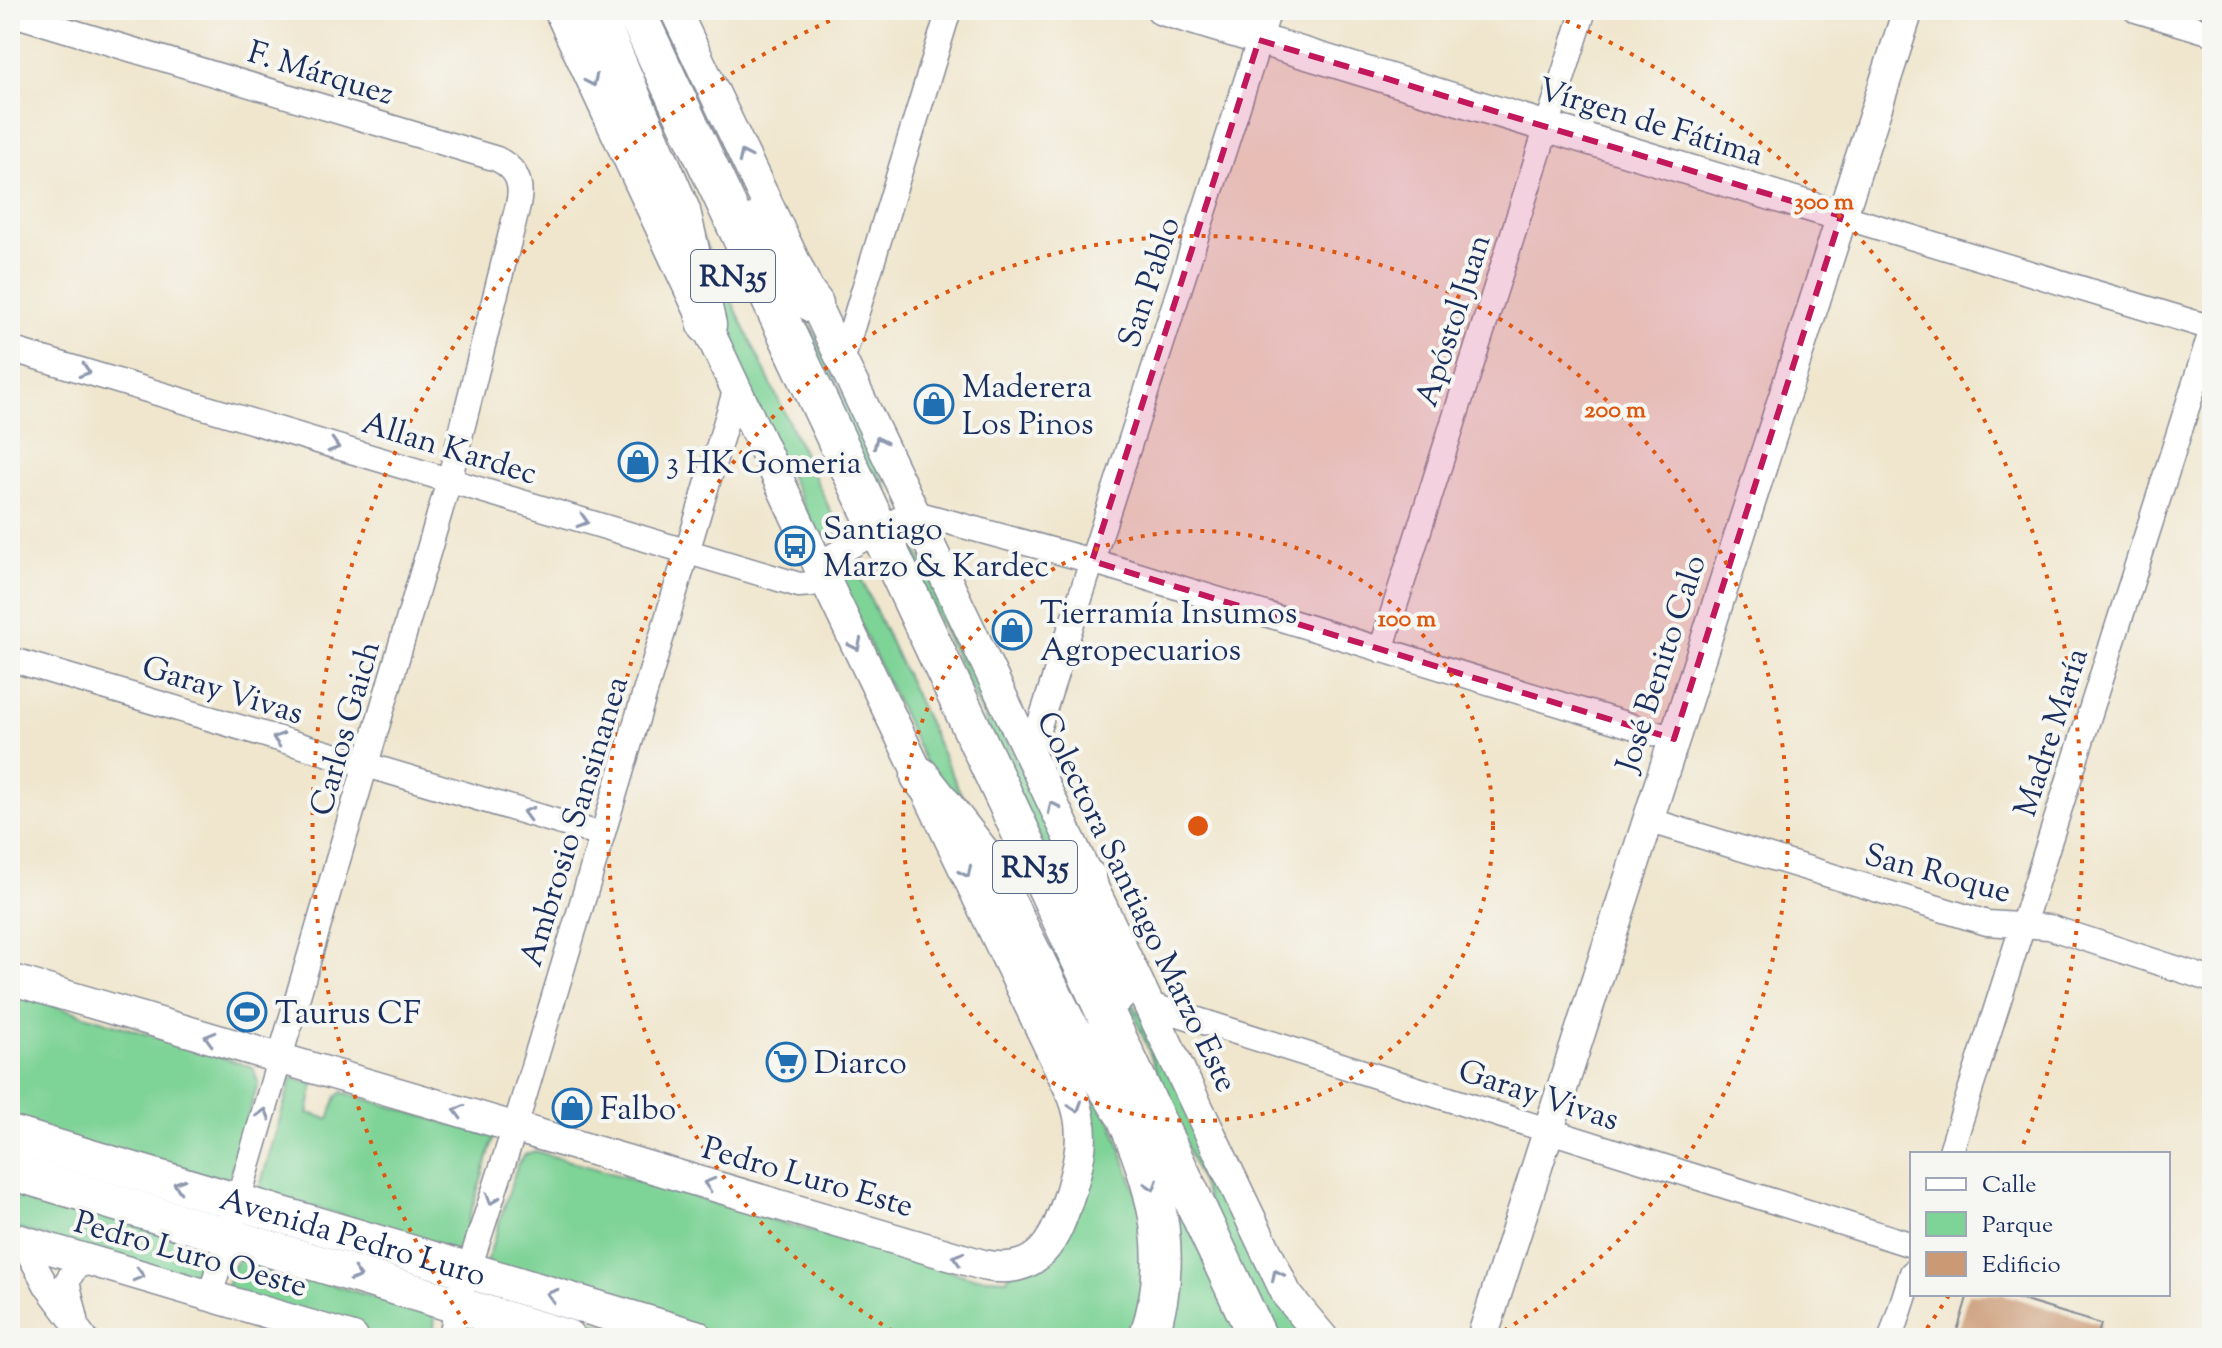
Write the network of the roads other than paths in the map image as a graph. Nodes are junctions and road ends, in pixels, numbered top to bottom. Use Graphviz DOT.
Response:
graph roads {
  1 [pos="559,10"];
  2 [pos="594,10"];
  3 [pos="609,10"];
  4 [pos="635,10"];
  5 [pos="641,10"];
  6 [pos="675,10"];
  7 [pos="949,10"];
  8 [pos="1162,10"];
  9 [pos="1269,10"];
  10 [pos="1584,10"];
  11 [pos="1908,10"];
  12 [pos="2136,10"];
  13 [pos="10,13"];
  14 [pos="2212,33"];
  15 [pos="1259,40"];
  16 [pos="1547,127"];
  17 [pos="517,174"];
  18 [pos="1841,216"];
  19 [pos="814,304"];
  20 [pos="707,325"];
  21 [pos="2212,328"];
  22 [pos="10,349"];
  23 [pos="842,361"];
  24 [pos="736,388"];
  25 [pos="449,481"];
  26 [pos="912,512"];
  27 [pos="868,536"];
  28 [pos="687,552"];
  29 [pos="1092,561"];
  30 [pos="820,569"];
  31 [pos="1381,650"];
  32 [pos="10,659"];
  33 [pos="1674,739"];
  34 [pos="1029,757"];
  35 [pos="366,765"];
  36 [pos="920,776"];
  37 [pos="1648,820"];
  38 [pos="602,835"];
  39 [pos="1087,878"];
  40 [pos="2022,926"];
  41 [pos="10,979"];
  42 [pos="2212,980"];
  43 [pos="1147,1004"];
  44 [pos="280,1058"];
  45 [pos="1123,1112"];
  46 [pos="515,1127"];
  47 [pos="1548,1131"];
  48 [pos="10,1134"];
  49 [pos="1951,1152"];
  50 [pos="10,1171"];
  51 [pos="238,1202"];
  52 [pos="1192,1203"];
  53 [pos="227,1237"];
  54 [pos="16,1239"];
  55 [pos="1910,1244"];
  56 [pos="91,1261"];
  57 [pos="469,1271"];
  58 [pos="1910,1279"];
  59 [pos="210,1296"];
  60 [pos="454,1322"];
  61 [pos="82,1333"];
  62 [pos="353,1338"];
  63 [pos="567,1338"];
  64 [pos="695,1338"];
  65 [pos="1148,1338"];
  66 [pos="1258,1338"];
  67 [pos="1323,1338"];
  68 [pos="1482,1338"];
  69 [pos="1891,1338"];
  1 -- 20 [label="street, one-way"];
  2 -- 20 [label="highway"];
  3 -- 27 [label="highway, RN35"];
  4 -- 27 [label="highway, RN35"];
  5 -- 19 [label="highway"];
  19 -- 6 [label="street, Colectora Santiago Marzo Este, one-way"];
  7 -- 23 [label="street"];
  8 -- 15 [label="street, Vírgen de Fátima"];
  9 -- 15 [label="street, San Pablo"];
  10 -- 16 [label="street, Apóstol Juan"];
  11 -- 18 [label="street, José Benito Calo"];
  12 -- 14 [label="street"];
  13 -- 17 [label="street, F. Márquez"];
  15 -- 16 [label="street, Vírgen de Fátima"];
  15 -- 29 [label="street, San Pablo"];
  16 -- 18 [label="street, Vírgen de Fátima"];
  16 -- 31 [label="street, Apóstol Juan"];
  17 -- 25 [label="street, Carlos Gaich"];
  18 -- 21 [label="street, Vírgen de Fátima"];
  18 -- 33 [label="street, José Benito Calo"];
  19 -- 23 [label="street, Colectora Santiago Marzo Este"];
  20 -- 24 [label="street"];
  21 -- 40 [label="street, Madre María"];
  22 -- 25 [label="street, Allan Kardec, one-way"];
  26 -- 23 [label="street, Colectora Santiago Marzo Este, one-way"];
  24 -- 28 [label="street, Ambrosio Sansinanea"];
  24 -- 30 [label="street"];
  25 -- 28 [label="street, Allan Kardec, one-way"];
  25 -- 35 [label="street, Carlos Gaich"];
  26 -- 27 [label="street"];
  26 -- 29 [label="street"];
  26 -- 34 [label="street, Colectora Santiago Marzo Este"];
  27 -- 30 [label="street"];
  27 -- 45 [label="highway, RN35"];
  27 -- 52 [label="highway, RN35"];
  28 -- 30 [label="street, Allan Kardec"];
  28 -- 38 [label="street, Ambrosio Sansinanea"];
  29 -- 31 [label="street"];
  29 -- 34 [label="street, San Pablo"];
  30 -- 36 [label="street, one-way"];
  31 -- 33 [label="street"];
  35 -- 32 [label="street, Garay Vivas, one-way"];
  33 -- 37 [label="street, José Benito Calo"];
  39 -- 34 [label="street, Colectora Santiago Marzo Este, one-way"];
  38 -- 35 [label="street, Garay Vivas, one-way"];
  35 -- 44 [label="street, Carlos Gaich"];
  36 -- 45 [label="highway"];
  36 -- 46 [label="street, Pedro Luro Este, one-way"];
  37 -- 40 [label="street, San Roque"];
  37 -- 47 [label="street, José Benito Calo"];
  38 -- 46 [label="street, Ambrosio Sansinanea"];
  39 -- 43 [label="street, Colectora Santiago Marzo Este"];
  39 -- 52 [label="highway"];
  40 -- 42 [label="street, San Roque"];
  40 -- 49 [label="street, Madre María"];
  44 -- 41 [label="street, Pedro Luro Este, one-way"];
  43 -- 47 [label="street, Garay Vivas"];
  67 -- 43 [label="street, Colectora Santiago Marzo Este, one-way"];
  46 -- 44 [label="street, Pedro Luro Este, one-way"];
  51 -- 44 [label="street, Carlos Gaich, one-way"];
  45 -- 65 [label="highway, RN35, one-way"];
  46 -- 57 [label="street, Ambrosio Sansinanea, one-way"];
  47 -- 55 [label="street, Garay Vivas"];
  47 -- 68 [label="street, José Benito Calo"];
  51 -- 48 [label="main road, Avenida Pedro Luro, one-way"];
  50 -- 53 [label="main road, Avenida Pedro Luro"];
  51 -- 53 [label="street, Carlos Gaich"];
  51 -- 57 [label="main road, Avenida Pedro Luro"];
  52 -- 66 [label="highway, RN35"];
  53 -- 59 [label="street, Carlos Gaich"];
  53 -- 60 [label="main road, Avenida Pedro Luro, one-way"];
  54 -- 56 [label="street, Pedro Luro Oeste"];
  54 -- 61 [label="street"];
  56 -- 59 [label="street, Pedro Luro Oeste, one-way"];
  56 -- 61 [label="street"];
  57 -- 60 [label="street, Ambrosio Sansinanea"];
  64 -- 57 [label="main road, Avenida Pedro Luro, one-way"];
  58 -- 69 [label="street"];
  59 -- 62 [label="street, Pedro Luro Oeste"];
  60 -- 63 [label="main road, Avenida Pedro Luro"];
}
